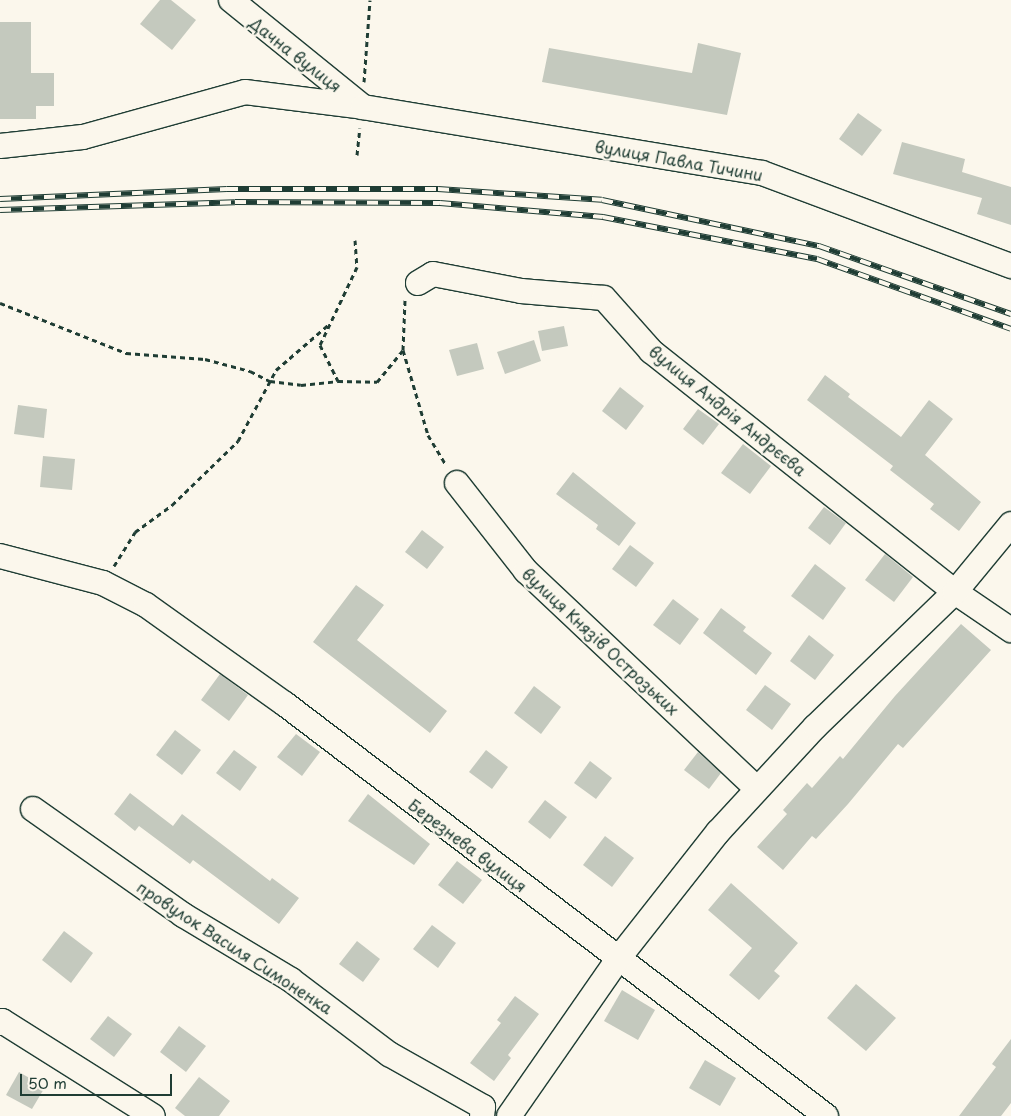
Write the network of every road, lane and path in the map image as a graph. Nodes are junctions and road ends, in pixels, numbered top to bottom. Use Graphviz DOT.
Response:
graph roads {
  1 [pos="231,0"];
  2 [pos="370,0"];
  3 [pos="363,106"];
  4 [pos="0,146"];
  5 [pos="357,155"];
  6 [pos="355,240"];
  7 [pos="1011,266"];
  8 [pos="418,283"];
  9 [pos="0,303"];
  10 [pos="328,325"];
  11 [pos="403,350"];
  12 [pos="270,381"];
  13 [pos="338,381"];
  14 [pos="457,483"];
  15 [pos="1011,524"];
  16 [pos="0,556"];
  17 [pos="103,583"];
  18 [pos="955,592"];
  19 [pos="1011,630"];
  20 [pos="756,788"];
  21 [pos="33,809"];
  22 [pos="618,959"];
  23 [pos="0,1023"];
  24 [pos="153,1116"];
  25 [pos="482,1116"];
  26 [pos="509,1116"];
  27 [pos="826,1116"];
  1 -- 3 [label="street, Дачна вулиця"];
  2 -- 3 [label="path"];
  3 -- 4 [label="street, вулиця Павла Тичини"];
  3 -- 5 [label="path"];
  3 -- 7 [label="street, вулиця Павла Тичини"];
  6 -- 10 [label="path"];
  8 -- 11 [label="path"];
  8 -- 18 [label="street, вулиця Андрія Андрєєва"];
  9 -- 12 [label="path"];
  10 -- 12 [label="path"];
  10 -- 13 [label="path"];
  11 -- 13 [label="path"];
  11 -- 14 [label="path"];
  12 -- 13 [label="path"];
  12 -- 17 [label="path"];
  14 -- 20 [label="street, вулиця Князів Острозьких"];
  15 -- 18 [label="street"];
  16 -- 17 [label="street, Березнева вулиця"];
  17 -- 22 [label="street, Березнева вулиця"];
  18 -- 19 [label="street, вулиця Андрія Андрєєва"];
  18 -- 20 [label="street"];
  20 -- 22 [label="street"];
  21 -- 25 [label="street, провулок Василя Симоненка"];
  22 -- 26 [label="street"];
  22 -- 27 [label="street, Березнева вулиця"];
  23 -- 24 [label="street"];
}
